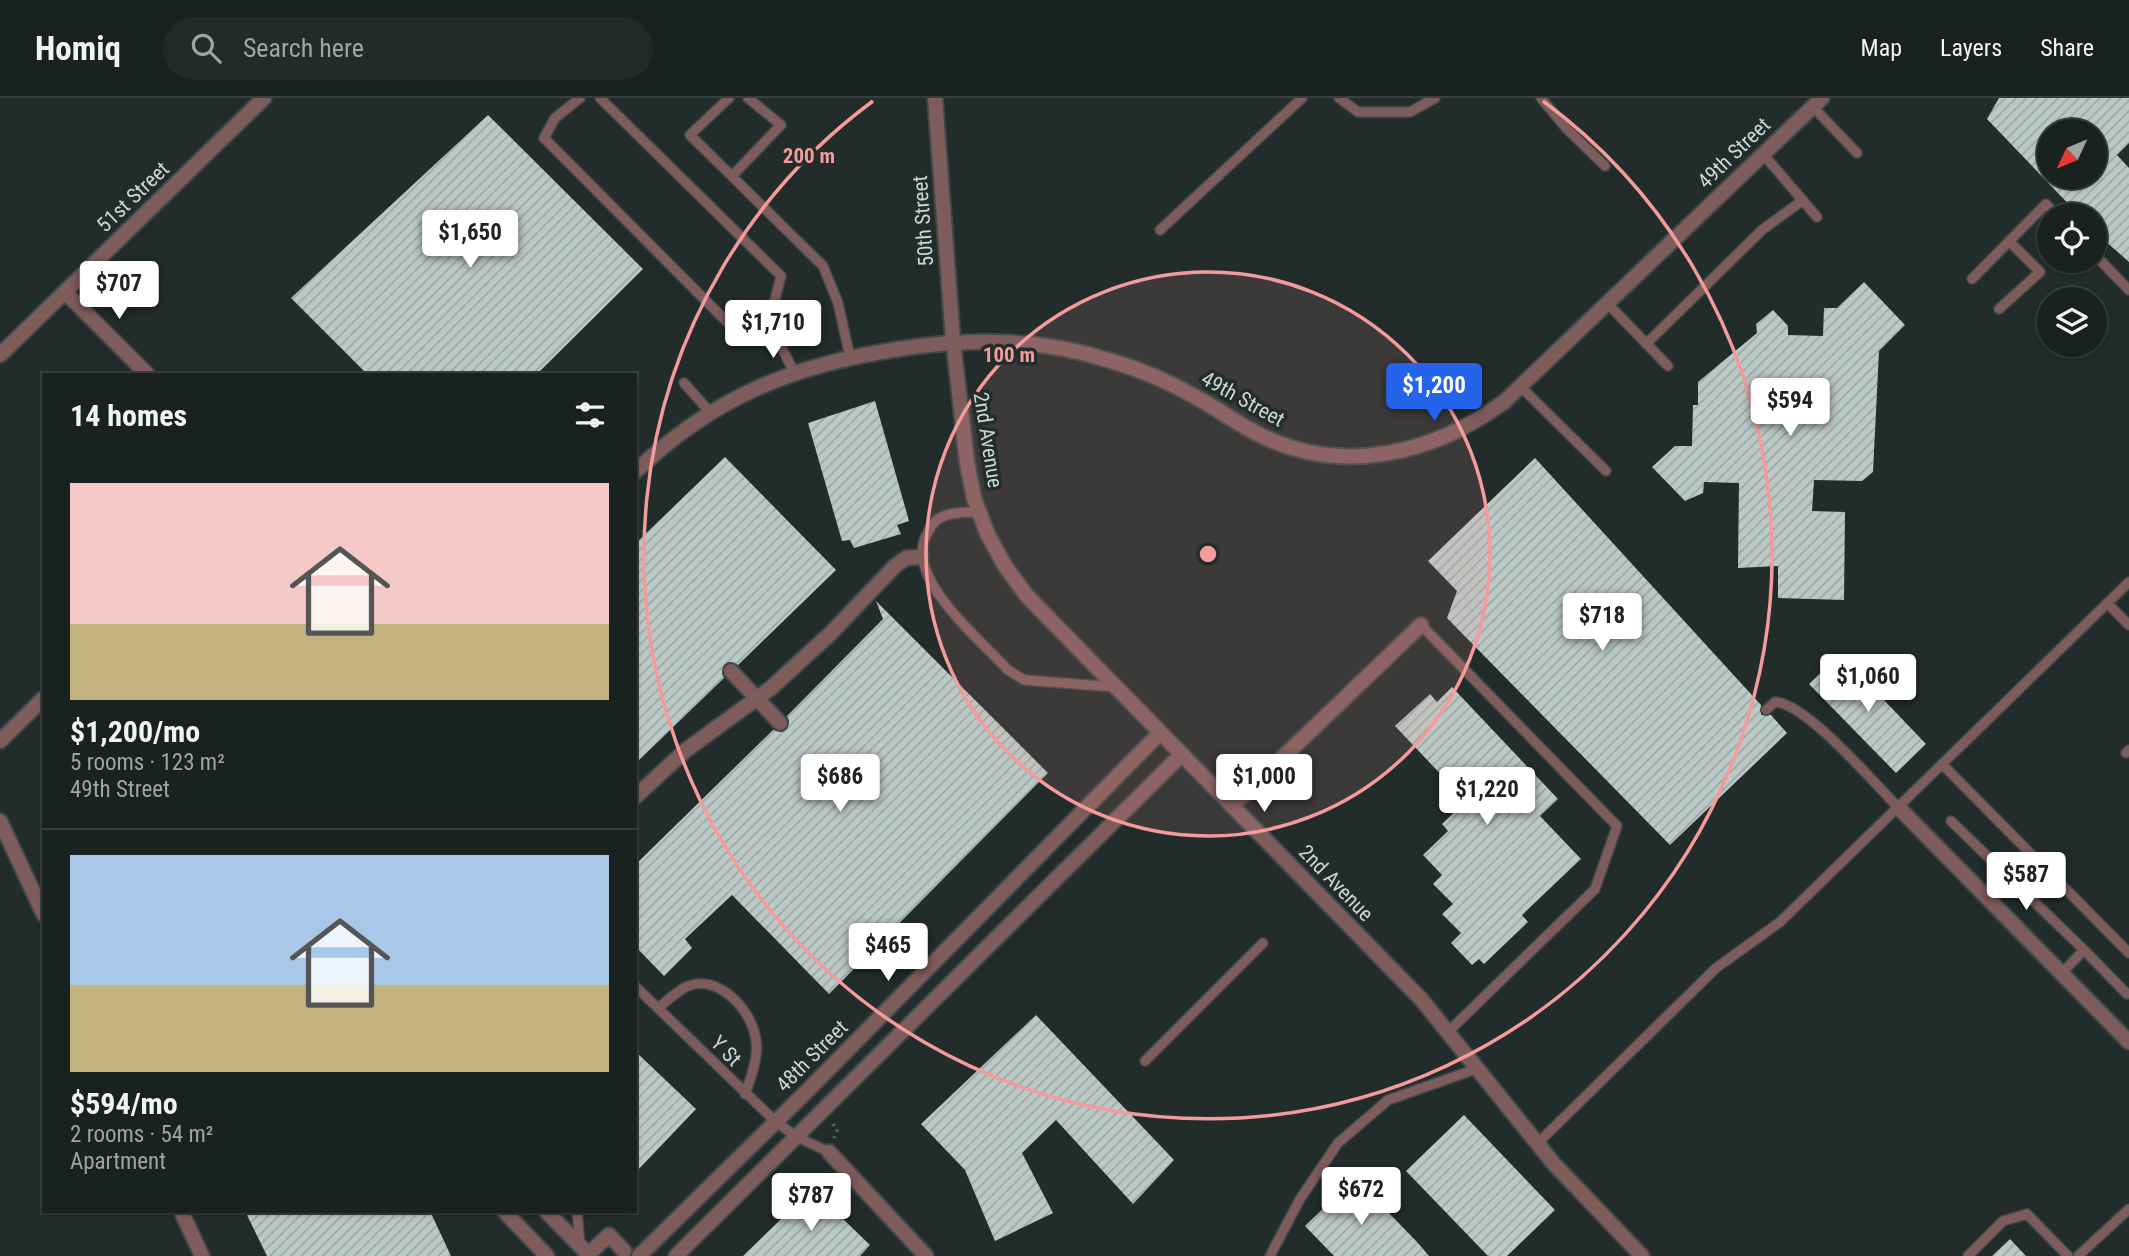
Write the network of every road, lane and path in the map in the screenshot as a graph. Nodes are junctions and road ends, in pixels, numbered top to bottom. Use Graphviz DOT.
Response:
graph roads {
  1 [pos="264,98"];
  2 [pos="580,98"];
  3 [pos="600,98"];
  4 [pos="729,98"];
  5 [pos="748,98"];
  6 [pos="935,98"];
  7 [pos="1302,98"];
  8 [pos="1339,98"];
  9 [pos="1435,98"];
  10 [pos="1541,98"];
  11 [pos="1817,102"];
  12 [pos="1857,153"];
  13 [pos="1763,154"];
  14 [pos="1605,166"];
  15 [pos="732,176"];
  16 [pos="1802,200"];
  17 [pos="2037,213"];
  18 [pos="1817,217"];
  19 [pos="1160,230"];
  20 [pos="2009,242"];
  21 [pos="2107,267"];
  22 [pos="1972,279"];
  23 [pos="2129,290"];
  24 [pos="65,292"];
  25 [pos="1607,303"];
  26 [pos="1999,309"];
  27 [pos="769,323"];
  28 [pos="953,340"];
  29 [pos="1646,344"];
  30 [pos="0,355"];
  31 [pos="850,357"];
  32 [pos="1668,366"];
  33 [pos="794,372"];
  34 [pos="146,373"];
  35 [pos="684,383"];
  36 [pos="1520,386"];
  37 [pos="710,412"];
  38 [pos="637,470"];
  39 [pos="1606,471"];
  40 [pos="980,512"];
  41 [pos="921,557"];
  42 [pos="2129,582"];
  43 [pos="2107,603"];
  44 [pos="1421,625"];
  45 [pos="2129,625"];
  46 [pos="731,671"];
  47 [pos="1115,687"];
  48 [pos="757,697"];
  49 [pos="42,700"];
  50 [pos="1766,710"];
  51 [pos="780,723"];
  52 [pos="1160,733"];
  53 [pos="0,741"];
  54 [pos="1181,755"];
  55 [pos="1942,764"];
  56 [pos="637,795"];
  57 [pos="1232,806"];
  58 [pos="1898,807"];
  59 [pos="0,821"];
  60 [pos="1951,821"];
  61 [pos="42,911"];
  62 [pos="1263,943"];
  63 [pos="2084,950"];
  64 [pos="2129,953"];
  65 [pos="2062,973"];
  66 [pos="637,988"];
  67 [pos="2127,993"];
  68 [pos="658,1008"];
  69 [pos="1448,1032"];
  70 [pos="2129,1042"];
  71 [pos="1145,1061"];
  72 [pos="1476,1069"];
  73 [pos="745,1094"];
  74 [pos="776,1122"];
  75 [pos="797,1137"];
  76 [pos="1537,1144"];
  77 [pos="829,1152"];
  78 [pos="2129,1209"];
  79 [pos="182,1213"];
  80 [pos="506,1213"];
  81 [pos="548,1213"];
  82 [pos="578,1213"];
  83 [pos="588,1250"];
  84 [pos="624,1251"];
  85 [pos="202,1256"];
  86 [pos="547,1256"];
  87 [pos="639,1256"];
  88 [pos="676,1256"];
  89 [pos="926,1256"];
  90 [pos="1270,1256"];
  91 [pos="1643,1256"];
  92 [pos="1968,1256"];
  93 [pos="2068,1256"];
  94 [pos="2078,1256"];
  1 -- 24 [label="street, 51st Street"];
  2 -- 27 [label="lane"];
  3 -- 27 [label="lane"];
  4 -- 15 [label="lane"];
  5 -- 15 [label="lane"];
  6 -- 28 [label="street, 50th Street"];
  7 -- 19 [label="lane"];
  8 -- 9 [label="lane"];
  10 -- 14 [label="lane"];
  11 -- 12 [label="lane"];
  11 -- 13 [label="street, 49th Street"];
  13 -- 16 [label="lane"];
  13 -- 25 [label="street, 49th Street"];
  15 -- 31 [label="lane"];
  16 -- 18 [label="lane"];
  16 -- 29 [label="lane"];
  17 -- 20 [label="lane"];
  20 -- 22 [label="lane"];
  20 -- 26 [label="lane"];
  21 -- 23 [label="lane"];
  24 -- 30 [label="street, 51st Street"];
  24 -- 34 [label="street"];
  25 -- 29 [label="lane"];
  25 -- 36 [label="street, 49th Street"];
  27 -- 33 [label="lane"];
  28 -- 31 [label="street, 49th Street"];
  28 -- 36 [label="street, 49th Street"];
  28 -- 40 [label="street, 2nd Avenue"];
  29 -- 32 [label="lane"];
  31 -- 33 [label="street, 49th Street"];
  33 -- 37 [label="street, 49th Street"];
  35 -- 37 [label="lane"];
  36 -- 39 [label="lane"];
  37 -- 38 [label="street, 49th Street"];
  40 -- 41 [label="lane"];
  40 -- 47 [label="street, 2nd Avenue"];
  41 -- 47 [label="lane"];
  41 -- 48 [label="street"];
  42 -- 43 [label="lane"];
  43 -- 45 [label="lane"];
  43 -- 55 [label="lane"];
  44 -- 57 [label="street"];
  44 -- 69 [label="lane"];
  46 -- 48 [label="street"];
  47 -- 52 [label="street, 2nd Avenue"];
  48 -- 51 [label="street"];
  48 -- 56 [label="street"];
  49 -- 53 [label="street"];
  50 -- 58 [label="lane"];
  52 -- 54 [label="street, 2nd Avenue"];
  52 -- 74 [label="street, 48th Street"];
  54 -- 57 [label="street, 2nd Avenue"];
  54 -- 75 [label="street"];
  55 -- 58 [label="lane"];
  55 -- 64 [label="lane"];
  57 -- 69 [label="street, 2nd Avenue"];
  58 -- 65 [label="street"];
  58 -- 76 [label="lane"];
  59 -- 61 [label="street"];
  60 -- 63 [label="lane"];
  62 -- 71 [label="lane"];
  63 -- 65 [label="lane"];
  63 -- 67 [label="lane"];
  65 -- 70 [label="street"];
  66 -- 68 [label="lane, Y St"];
  68 -- 73 [label="lane, Y St"];
  68 -- 73 [label="lane"];
  69 -- 72 [label="street, 2nd Avenue"];
  72 -- 76 [label="street, 2nd Avenue"];
  72 -- 90 [label="lane"];
  73 -- 74 [label="lane, Y St"];
  74 -- 75 [label="lane, Y St"];
  74 -- 87 [label="street, 48th Street"];
  75 -- 77 [label="lane, Y St"];
  75 -- 88 [label="street"];
  76 -- 91 [label="street, 2nd Avenue"];
  77 -- 89 [label="street"];
  78 -- 94 [label="lane"];
  79 -- 85 [label="street"];
  80 -- 86 [label="street"];
  81 -- 83 [label="street"];
  82 -- 83 [label="lane"];
  83 -- 84 [label="street"];
  92 -- 93 [label="lane"];
}
